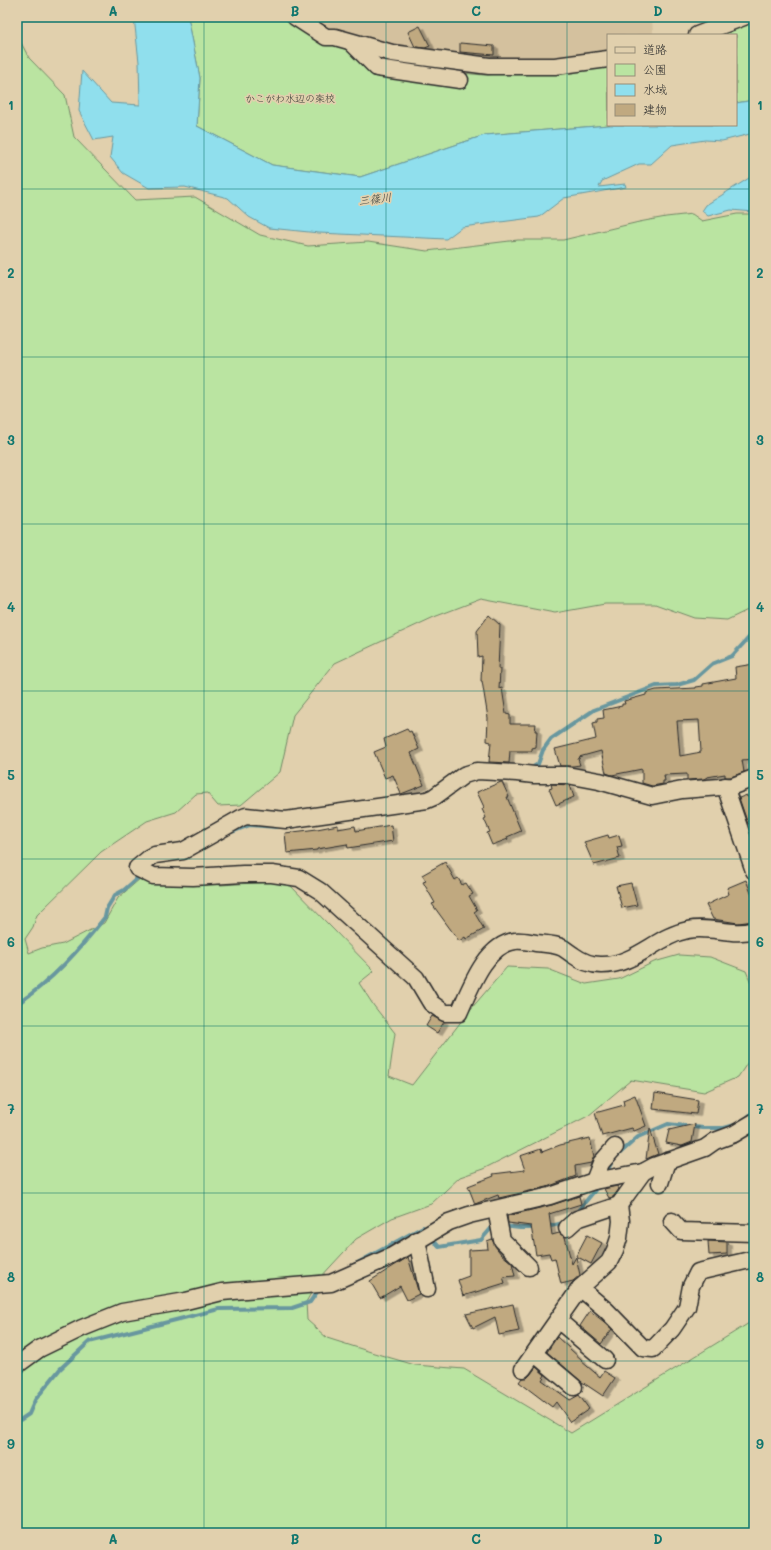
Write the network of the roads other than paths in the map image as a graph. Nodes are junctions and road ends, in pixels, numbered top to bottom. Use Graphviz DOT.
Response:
graph roads {
  1 [pos="295,17"];
  2 [pos="744,17"];
  3 [pos="700,34"];
  4 [pos="350,41"];
  5 [pos="607,59"];
  6 [pos="460,80"];
  7 [pos="754,778"];
  8 [pos="725,786"];
  9 [pos="747,830"];
  10 [pos="754,871"];
  11 [pos="754,930"];
  12 [pos="754,1122"];
  13 [pos="615,1147"];
  14 [pos="667,1161"];
  15 [pos="643,1172"];
  16 [pos="594,1181"];
  17 [pos="660,1183"];
  18 [pos="619,1204"];
  19 [pos="496,1209"];
  20 [pos="672,1222"];
  21 [pos="567,1228"];
  22 [pos="754,1233"];
  23 [pos="417,1240"];
  24 [pos="754,1259"];
  25 [pos="529,1267"];
  26 [pos="427,1288"];
  27 [pos="580,1288"];
  28 [pos="559,1321"];
  29 [pos="535,1354"];
  30 [pos="605,1360"];
  31 [pos="17,1365"];
  32 [pos="523,1369"];
  33 [pos="574,1387"];
  1 -- 4 [label="street"];
  2 -- 3 [label="street"];
  4 -- 5 [label="street"];
  4 -- 6 [label="street"];
  7 -- 8 [label="street"];
  8 -- 9 [label="street"];
  8 -- 11 [label="street"];
  9 -- 10 [label="street"];
  12 -- 14 [label="street"];
  13 -- 16 [label="street"];
  14 -- 15 [label="street"];
  14 -- 17 [label="street"];
  15 -- 16 [label="street"];
  15 -- 18 [label="street"];
  16 -- 19 [label="street"];
  18 -- 21 [label="street"];
  18 -- 27 [label="street"];
  19 -- 23 [label="street"];
  19 -- 25 [label="street"];
  20 -- 22 [label="street"];
  23 -- 26 [label="street"];
  23 -- 31 [label="street"];
  24 -- 27 [label="street"];
  27 -- 28 [label="street"];
  28 -- 29 [label="street"];
  28 -- 30 [label="street"];
  29 -- 32 [label="street"];
  29 -- 33 [label="street"];
}
